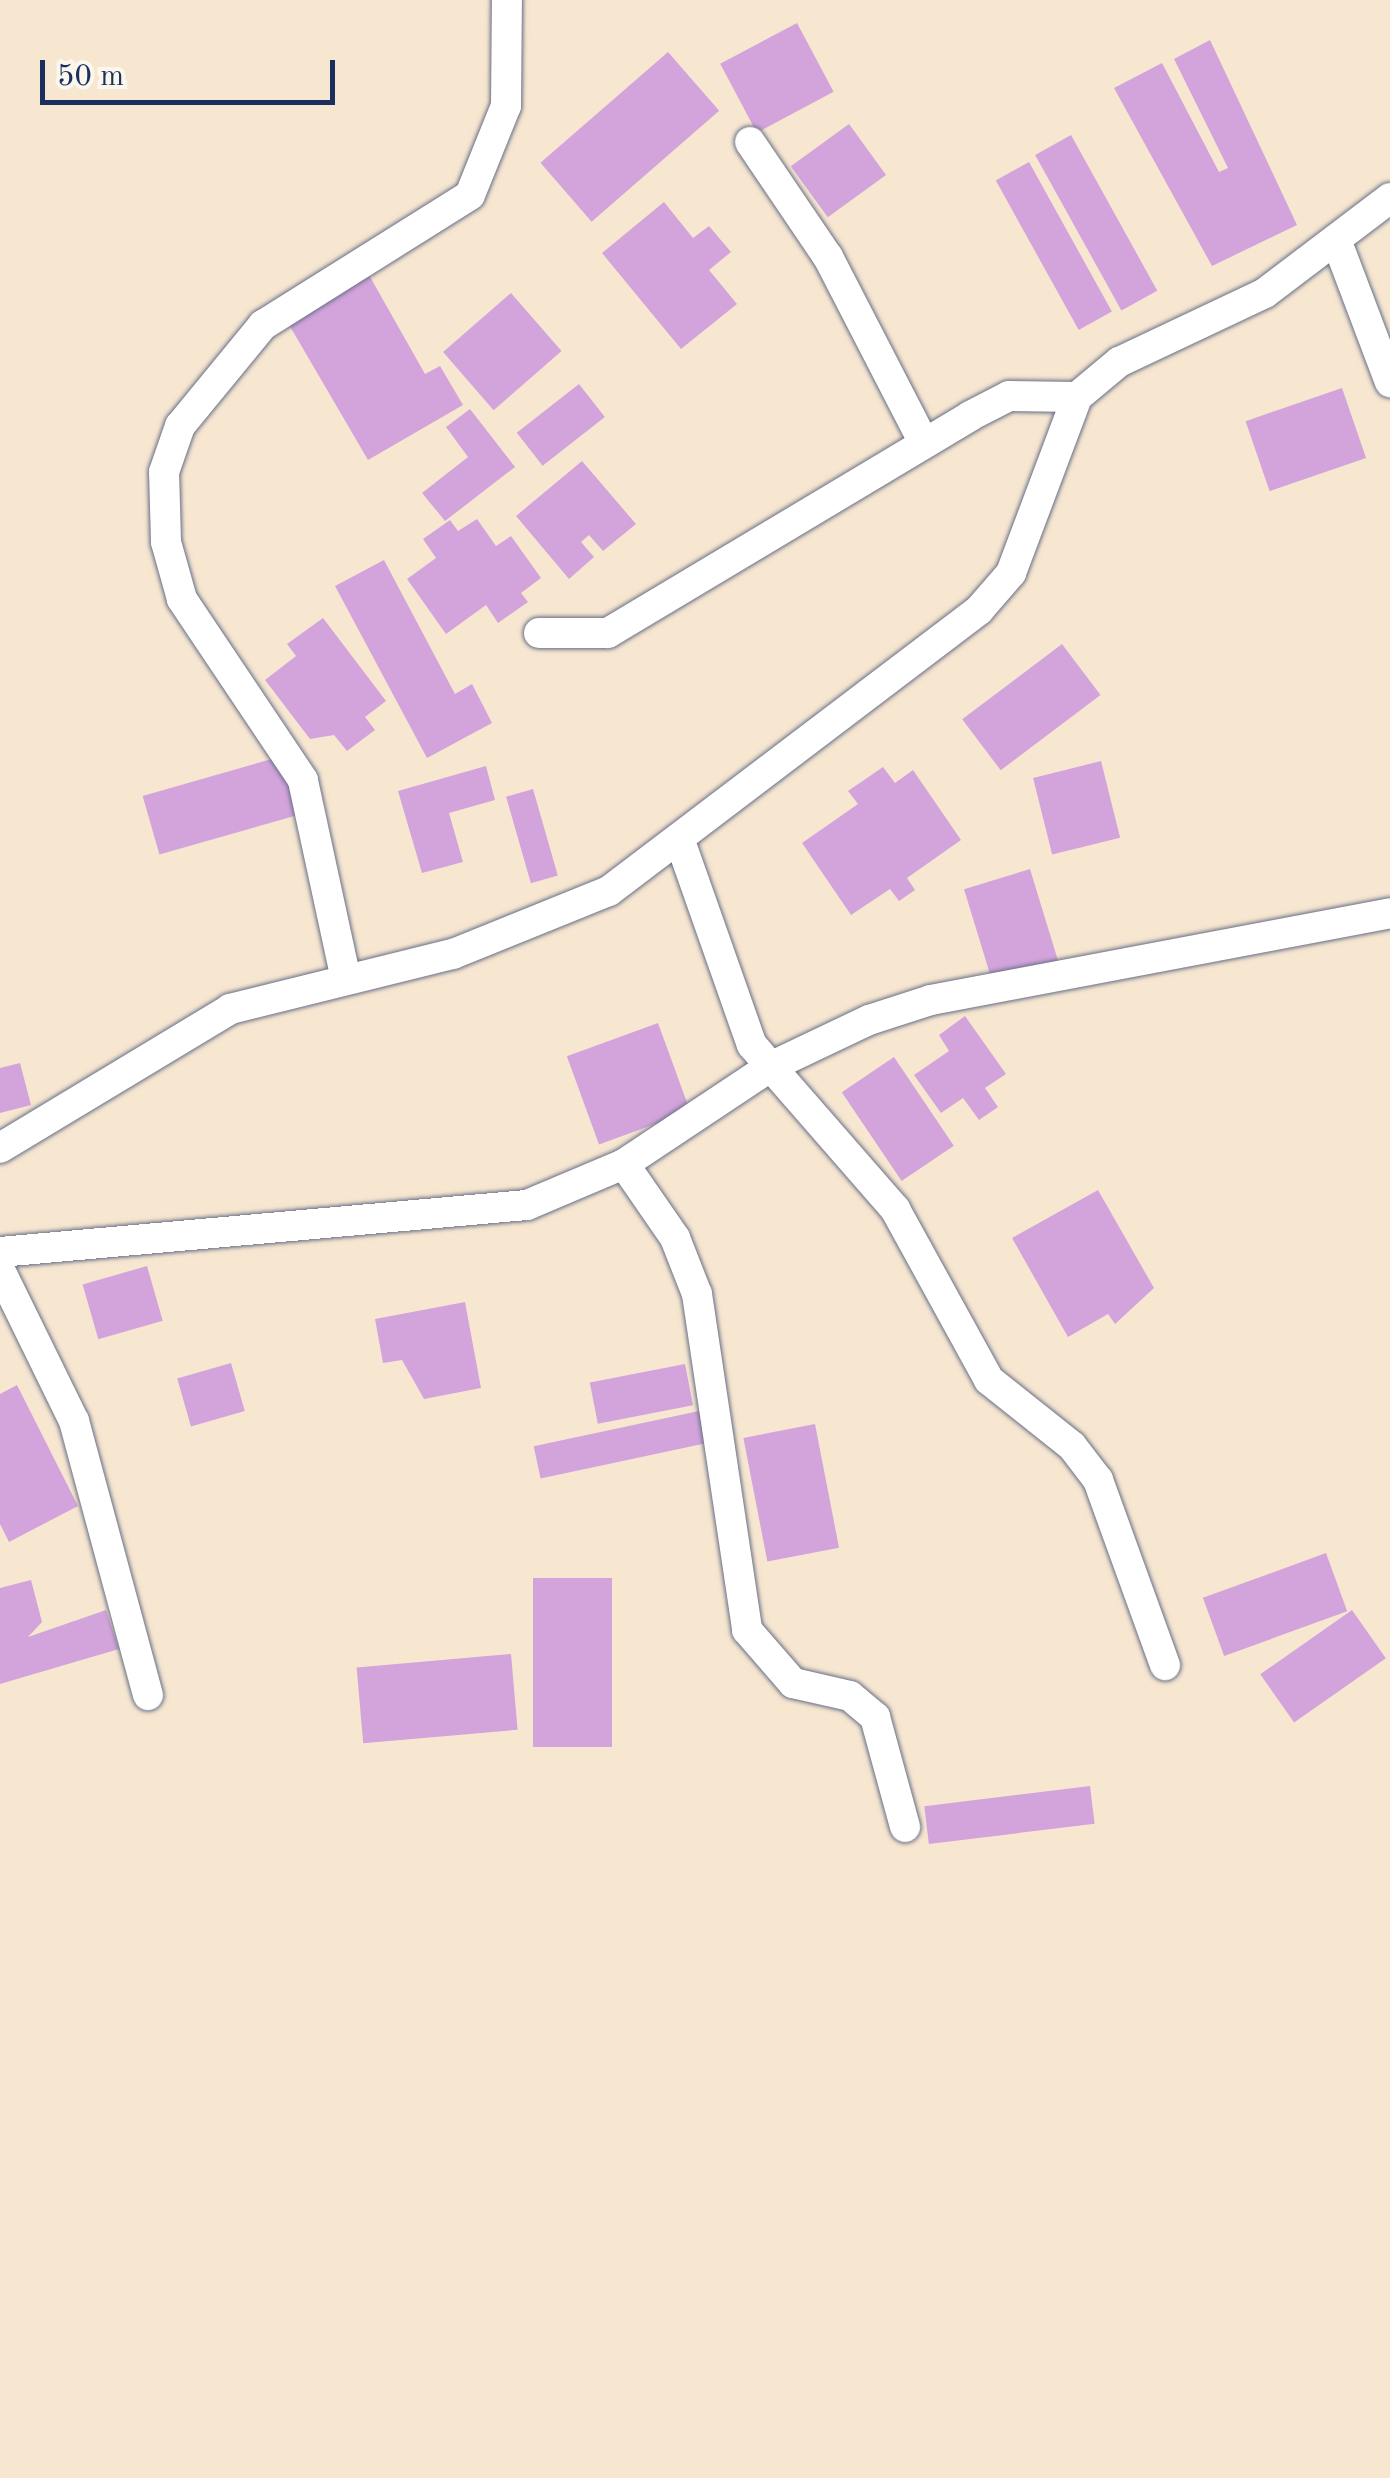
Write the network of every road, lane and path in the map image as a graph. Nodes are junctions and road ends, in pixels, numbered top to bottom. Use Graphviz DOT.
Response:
graph roads {
  1 [pos="506,0"];
  2 [pos="750,142"];
  3 [pos="1390,198"];
  4 [pos="1337,242"];
  5 [pos="1390,382"];
  6 [pos="1077,397"];
  7 [pos="924,443"];
  8 [pos="539,633"];
  9 [pos="680,841"];
  10 [pos="1390,913"];
  11 [pos="345,976"];
  12 [pos="770,1067"];
  13 [pos="0,1148"];
  14 [pos="624,1164"];
  15 [pos="0,1252"];
  16 [pos="0,1270"];
  17 [pos="1165,1665"];
  18 [pos="148,1695"];
  19 [pos="904,1827"];
  1 -- 11 [label="street"];
  2 -- 7 [label="street"];
  3 -- 4 [label="street"];
  4 -- 5 [label="street"];
  4 -- 6 [label="street"];
  6 -- 7 [label="street"];
  6 -- 9 [label="street"];
  7 -- 8 [label="street"];
  9 -- 11 [label="street"];
  9 -- 12 [label="street"];
  10 -- 12 [label="street"];
  11 -- 13 [label="street"];
  12 -- 14 [label="street"];
  12 -- 17 [label="street"];
  14 -- 15 [label="street"];
  14 -- 19 [label="street"];
  16 -- 18 [label="street"];
}
